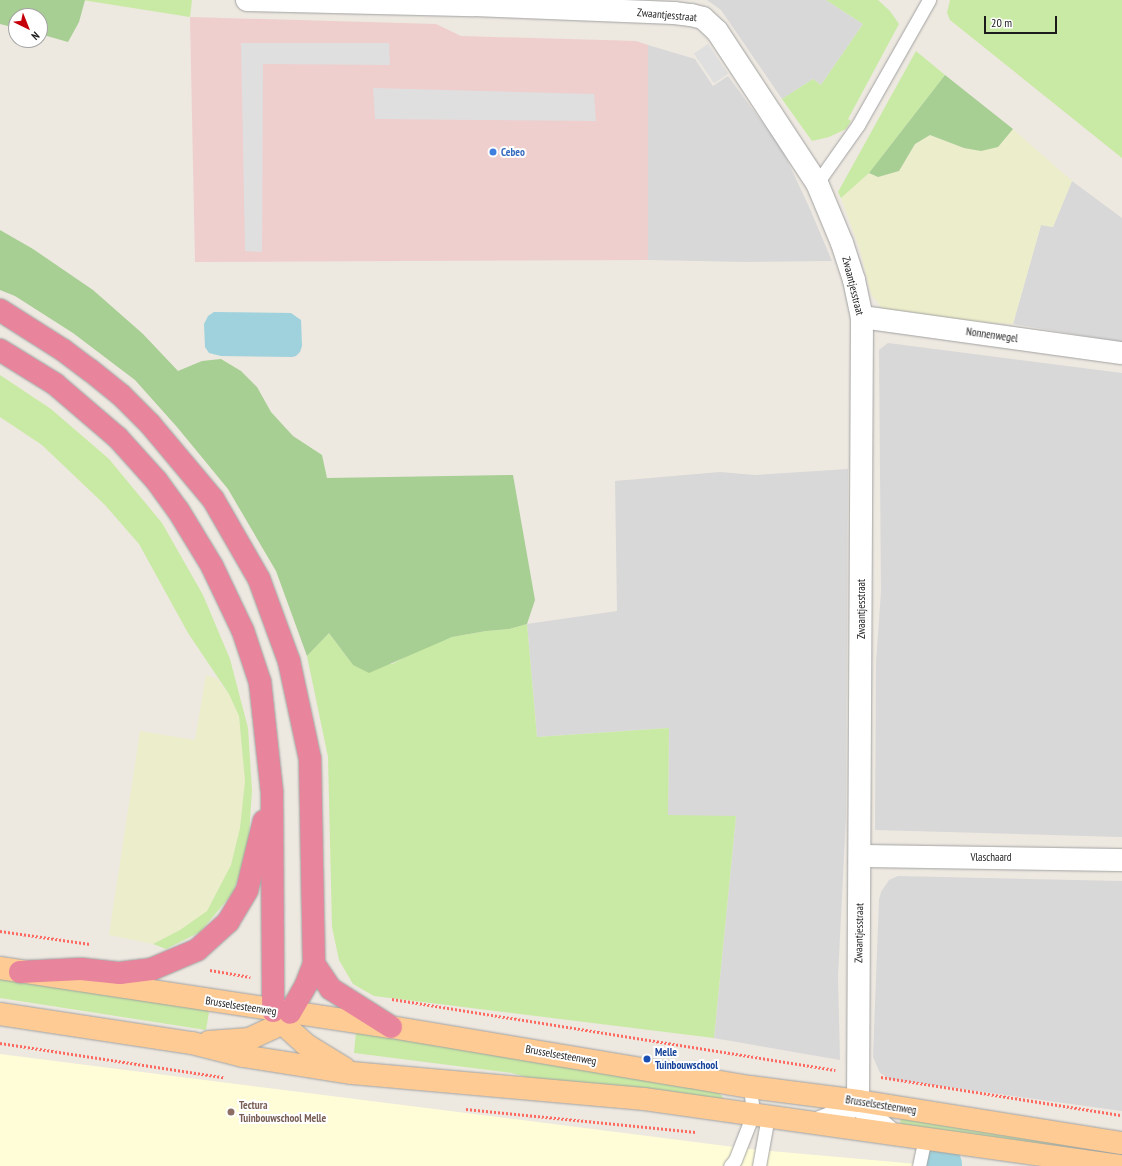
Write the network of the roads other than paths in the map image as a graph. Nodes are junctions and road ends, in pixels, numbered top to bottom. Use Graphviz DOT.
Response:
graph roads {
  1 [pos="247,0"];
  2 [pos="929,0"];
  3 [pos="817,183"];
  4 [pos="0,310"];
  5 [pos="862,317"];
  6 [pos="0,350"];
  7 [pos="1122,352"];
  8 [pos="272,793"];
  9 [pos="860,856"];
  10 [pos="1122,860"];
  11 [pos="314,964"];
  12 [pos="10,970"];
  13 [pos="0,1014"];
  14 [pos="282,1015"];
  15 [pos="391,1027"];
  16 [pos="192,1043"];
  17 [pos="352,1073"];
  18 [pos="750,1087"];
  19 [pos="859,1102"];
  20 [pos="761,1115"];
  21 [pos="820,1122"];
  22 [pos="890,1133"];
  23 [pos="926,1138"];
  24 [pos="1122,1143"];
  25 [pos="730,1166"];
  26 [pos="759,1166"];
  27 [pos="919,1166"];
  28 [pos="1119,1166"];
  1 -- 3 [label="street, Zwaantjesstraat"];
  2 -- 3 [label="lane"];
  3 -- 5 [label="street, Zwaantjesstraat"];
  4 -- 11 [label="highway"];
  5 -- 7 [label="street, Nonnenwegel"];
  5 -- 9 [label="street, Zwaantjesstraat"];
  6 -- 8 [label="highway"];
  8 -- 12 [label="highway"];
  8 -- 14 [label="highway"];
  9 -- 10 [label="street, Vlaschaard"];
  9 -- 19 [label="street, Zwaantjesstraat"];
  11 -- 14 [label="highway"];
  11 -- 15 [label="highway"];
  12 -- 14 [label="main road, Brusselsesteenweg"];
  13 -- 16 [label="main road"];
  14 -- 15 [label="main road, Brusselsesteenweg"];
  14 -- 16 [label="main road"];
  14 -- 17 [label="main road"];
  15 -- 18 [label="main road, Brusselsesteenweg"];
  16 -- 17 [label="main road"];
  17 -- 20 [label="main road"];
  18 -- 19 [label="main road, Brusselsesteenweg"];
  18 -- 20 [label="lane"];
  19 -- 21 [label="street"];
  19 -- 22 [label="street"];
  19 -- 24 [label="main road, Brusselsesteenweg"];
  20 -- 21 [label="main road"];
  20 -- 25 [label="lane"];
  20 -- 26 [label="lane"];
  21 -- 22 [label="main road"];
  22 -- 23 [label="main road"];
  23 -- 27 [label="lane"];
  23 -- 28 [label="main road"];
}
